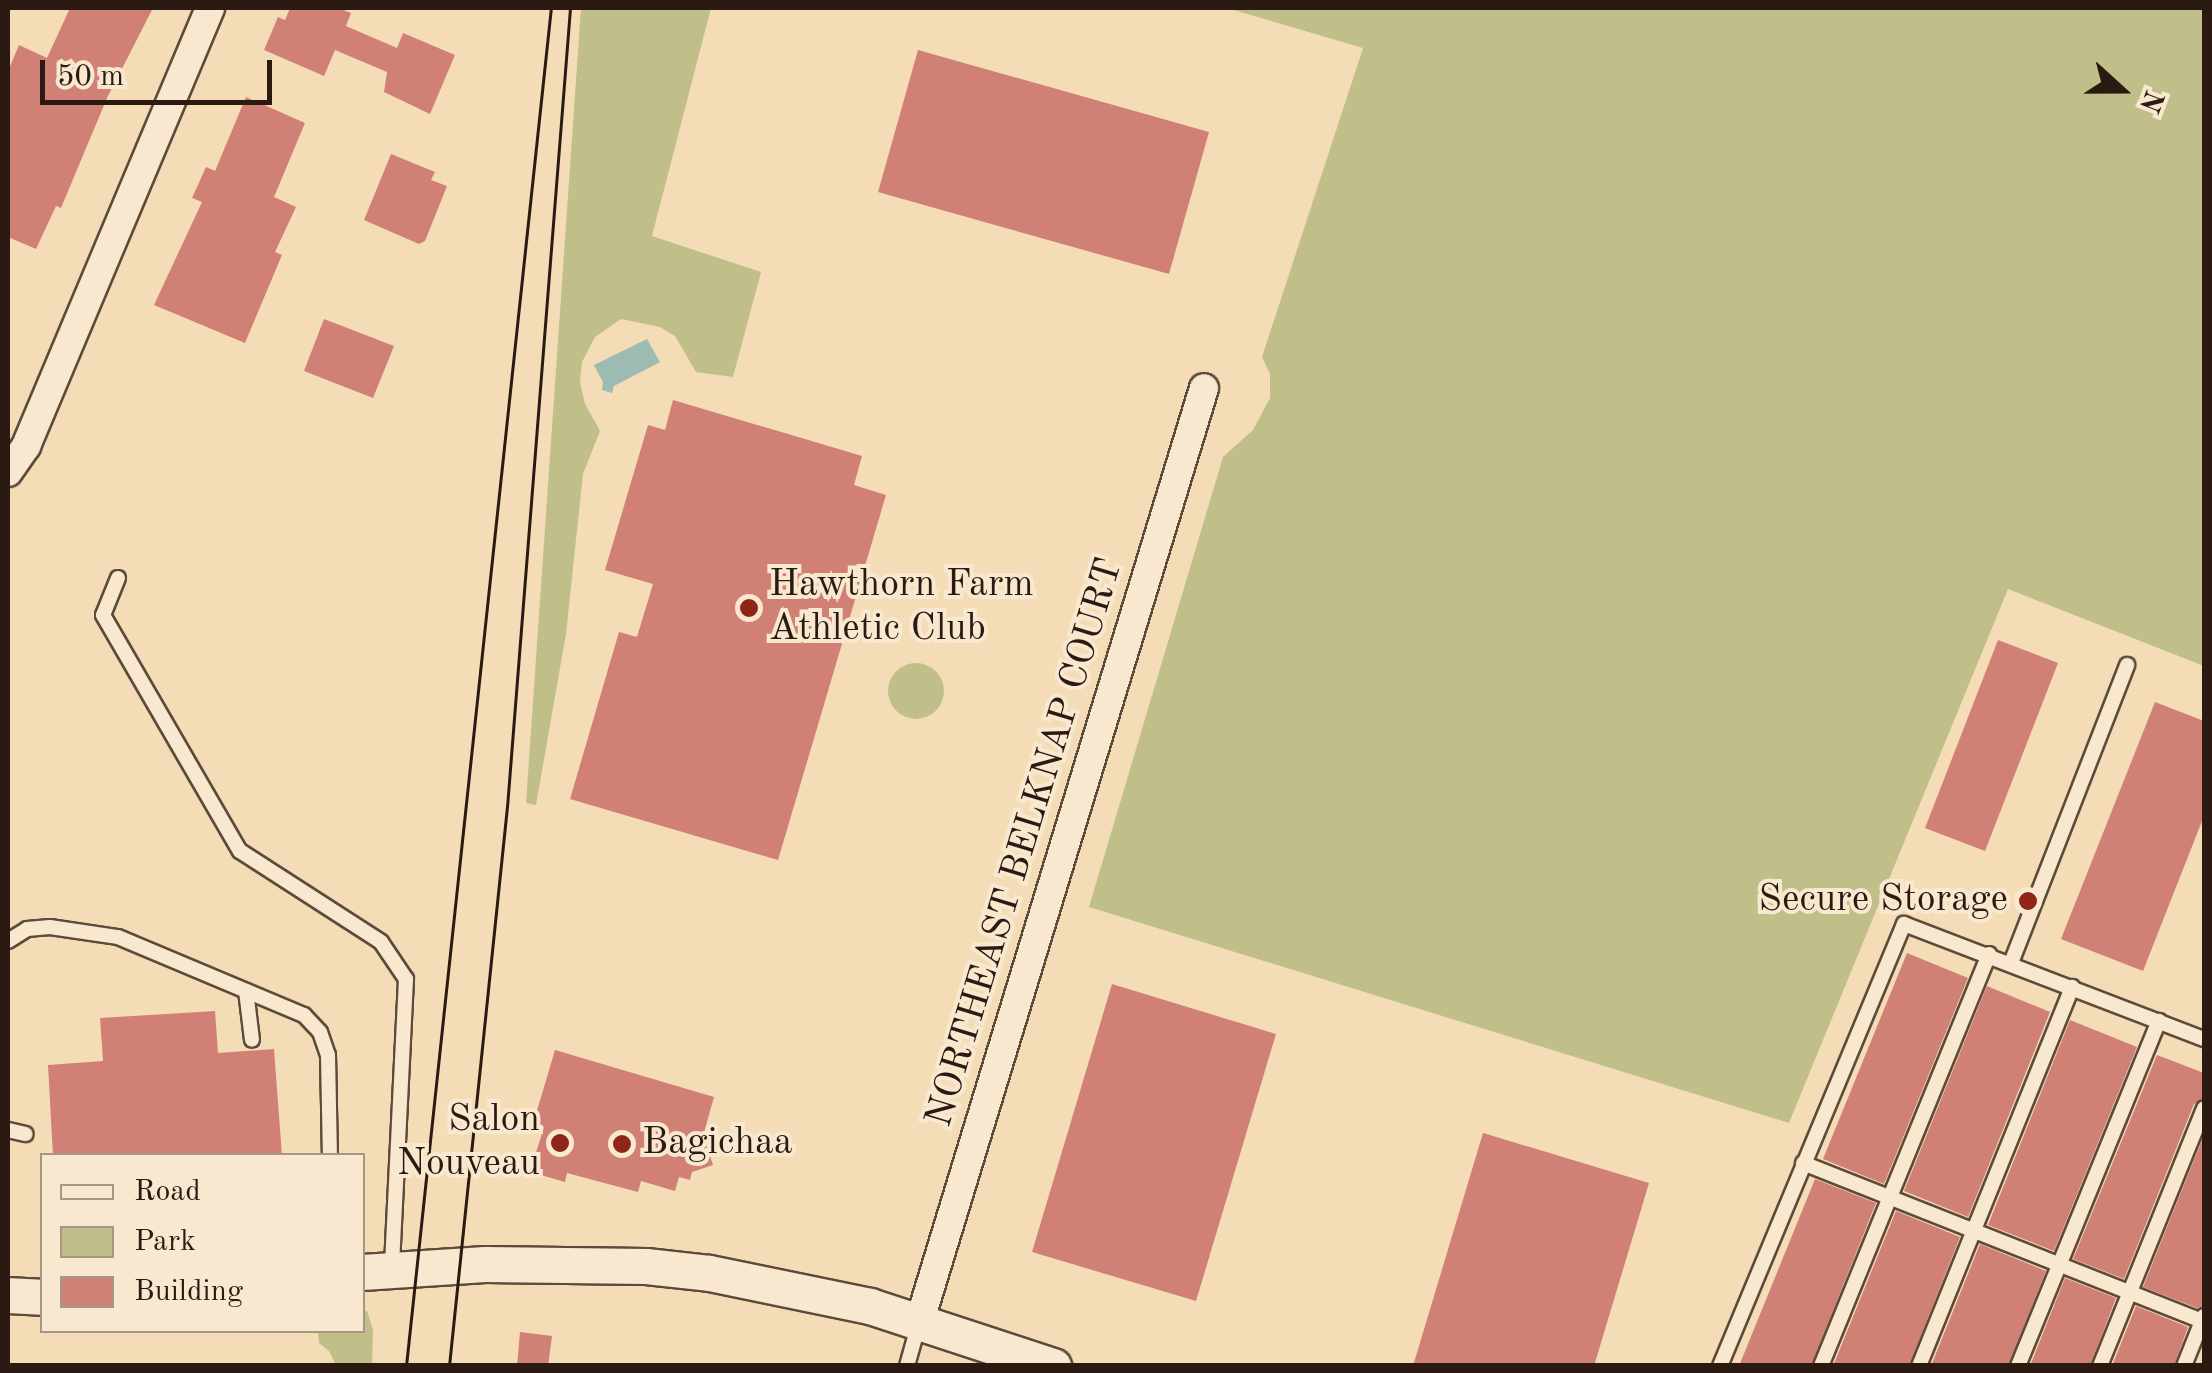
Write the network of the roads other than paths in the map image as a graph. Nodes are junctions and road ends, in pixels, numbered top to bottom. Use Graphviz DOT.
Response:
graph roads {
  1 [pos="210,8"];
  2 [pos="1204,388"];
  3 [pos="8,472"];
  4 [pos="118,578"];
  5 [pos="2127,665"];
  6 [pos="8,941"];
  7 [pos="1990,954"];
  8 [pos="2011,963"];
  9 [pos="2072,987"];
  10 [pos="246,991"];
  11 [pos="2158,1021"];
  12 [pos="2204,1039"];
  13 [pos="252,1040"];
  14 [pos="2204,1108"];
  15 [pos="8,1130"];
  16 [pos="26,1134"];
  17 [pos="330,1153"];
  18 [pos="1803,1163"];
  19 [pos="1890,1197"];
  20 [pos="1974,1230"];
  21 [pos="2060,1265"];
  22 [pos="377,1270"];
  23 [pos="2130,1292"];
  24 [pos="8,1295"];
  25 [pos="40,1297"];
  26 [pos="920,1320"];
  27 [pos="2204,1320"];
  28 [pos="907,1366"];
  29 [pos="1053,1366"];
  30 [pos="1720,1366"];
  31 [pos="1822,1366"];
  32 [pos="1918,1366"];
  33 [pos="2018,1366"];
  34 [pos="2100,1366"];
  35 [pos="2184,1366"];
  1 -- 3 [label="street"];
  2 -- 26 [label="street, NORTHEAST BELKNAP COURT"];
  4 -- 22 [label="lane"];
  5 -- 8 [label="lane"];
  6 -- 10 [label="lane"];
  7 -- 8 [label="lane"];
  7 -- 18 [label="lane"];
  7 -- 19 [label="lane"];
  8 -- 9 [label="lane"];
  9 -- 11 [label="lane"];
  9 -- 20 [label="lane"];
  10 -- 13 [label="lane"];
  10 -- 17 [label="lane"];
  11 -- 12 [label="lane"];
  11 -- 21 [label="lane"];
  14 -- 23 [label="lane"];
  15 -- 16 [label="lane"];
  18 -- 19 [label="lane"];
  18 -- 30 [label="lane"];
  19 -- 20 [label="lane"];
  19 -- 31 [label="lane"];
  20 -- 21 [label="lane"];
  20 -- 32 [label="lane"];
  21 -- 23 [label="lane"];
  21 -- 33 [label="lane"];
  22 -- 26 [label="street"];
  23 -- 27 [label="lane"];
  23 -- 34 [label="lane"];
  24 -- 25 [label="street"];
  26 -- 28 [label="lane"];
  26 -- 29 [label="street"];
  27 -- 35 [label="lane"];
}
